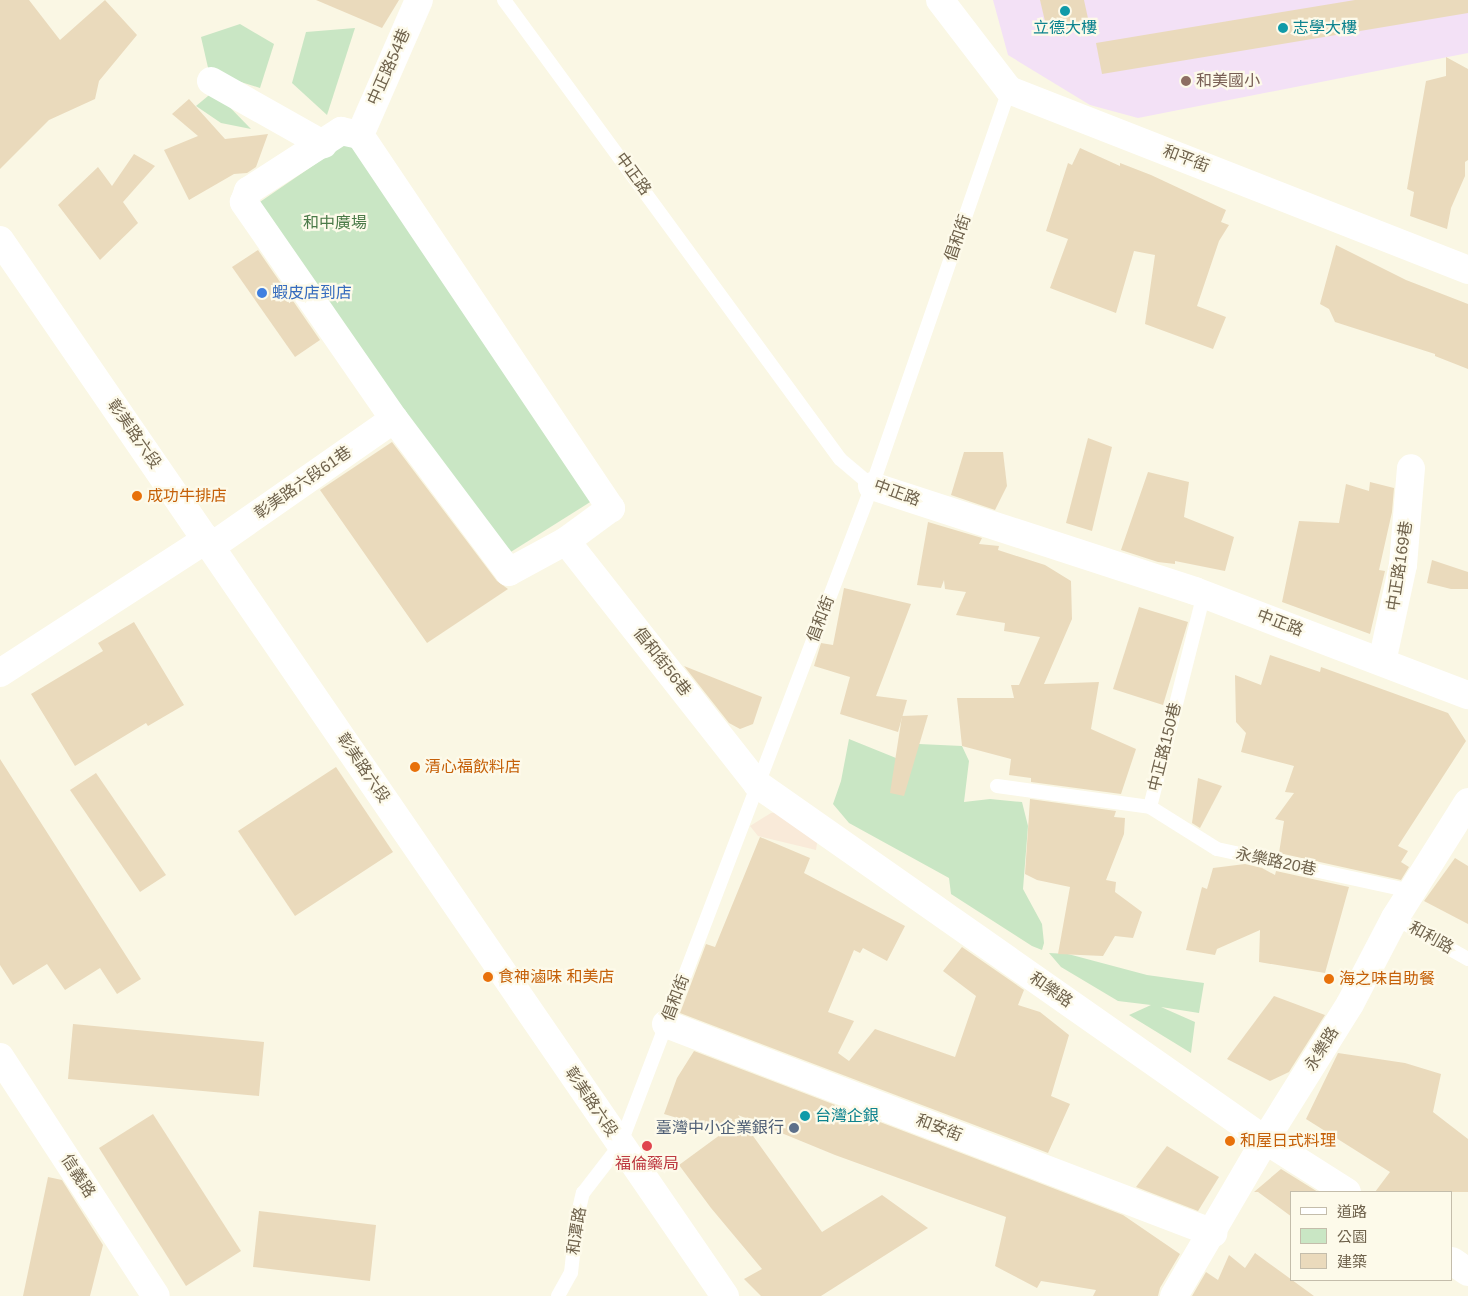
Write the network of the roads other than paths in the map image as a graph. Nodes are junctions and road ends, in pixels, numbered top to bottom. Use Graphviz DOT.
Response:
graph roads {
  1 [pos="419,0"];
  2 [pos="504,0"];
  3 [pos="940,0"];
  4 [pos="211,81"];
  5 [pos="1009,90"];
  6 [pos="360,135"];
  7 [pos="323,144"];
  8 [pos="0,240"];
  9 [pos="1468,270"];
  10 [pos="394,419"];
  11 [pos="1411,468"];
  12 [pos="872,486"];
  13 [pos="566,540"];
  14 [pos="210,542"];
  15 [pos="1204,594"];
  16 [pos="1382,662"];
  17 [pos="0,673"];
  18 [pos="1468,694"];
  19 [pos="757,784"];
  20 [pos="997,786"];
  21 [pos="1468,802"];
  22 [pos="1150,807"];
  23 [pos="1412,891"];
  24 [pos="1395,918"];
  25 [pos="1468,959"];
  26 [pos="666,1024"];
  27 [pos="0,1057"];
  28 [pos="1265,1140"];
  29 [pos="620,1145"];
  30 [pos="1345,1191"];
  31 [pos="1213,1233"];
  32 [pos="1453,1262"];
  33 [pos="1468,1272"];
  34 [pos="156,1296"];
  35 [pos="558,1296"];
  36 [pos="725,1296"];
  37 [pos="1174,1296"];
  1 -- 6 [label="street, 中正路54巷"];
  2 -- 12 [label="lane, 中正路"];
  3 -- 5 [label="street"];
  4 -- 7 [label="street"];
  5 -- 9 [label="street, 和平街"];
  5 -- 12 [label="lane, 倡和街"];
  6 -- 7 [label="street"];
  6 -- 13 [label="street"];
  7 -- 10 [label="street"];
  8 -- 14 [label="street, 彰美路六段"];
  10 -- 13 [label="street"];
  10 -- 14 [label="street, 彰美路六段61巷"];
  11 -- 16 [label="street, 中正路169巷"];
  12 -- 15 [label="street, 中正路"];
  12 -- 19 [label="lane, 倡和街"];
  13 -- 19 [label="street, 倡和街56巷"];
  14 -- 17 [label="street, 彰美路六段61巷"];
  14 -- 29 [label="street, 彰美路六段"];
  15 -- 16 [label="street, 中正路"];
  15 -- 22 [label="lane, 中正路150巷"];
  16 -- 18 [label="street, 中正路"];
  19 -- 26 [label="lane, 倡和街"];
  19 -- 28 [label="street, 和樂路"];
  20 -- 22 [label="lane, 中正路150巷"];
  21 -- 23 [label="street, 永樂路"];
  22 -- 23 [label="lane, 永樂路20巷"];
  23 -- 24 [label="street, 永樂路"];
  24 -- 25 [label="lane, 和利路"];
  24 -- 28 [label="street, 永樂路"];
  26 -- 29 [label="lane, 倡和街"];
  26 -- 31 [label="street, 和安街"];
  27 -- 34 [label="street, 信義路"];
  28 -- 30 [label="street, 和樂路"];
  28 -- 31 [label="street, 永樂路"];
  29 -- 35 [label="lane, 和潭路"];
  29 -- 36 [label="street, 彰美路六段"];
  31 -- 37 [label="street, 永樂路"];
  32 -- 33 [label="street"];
}
